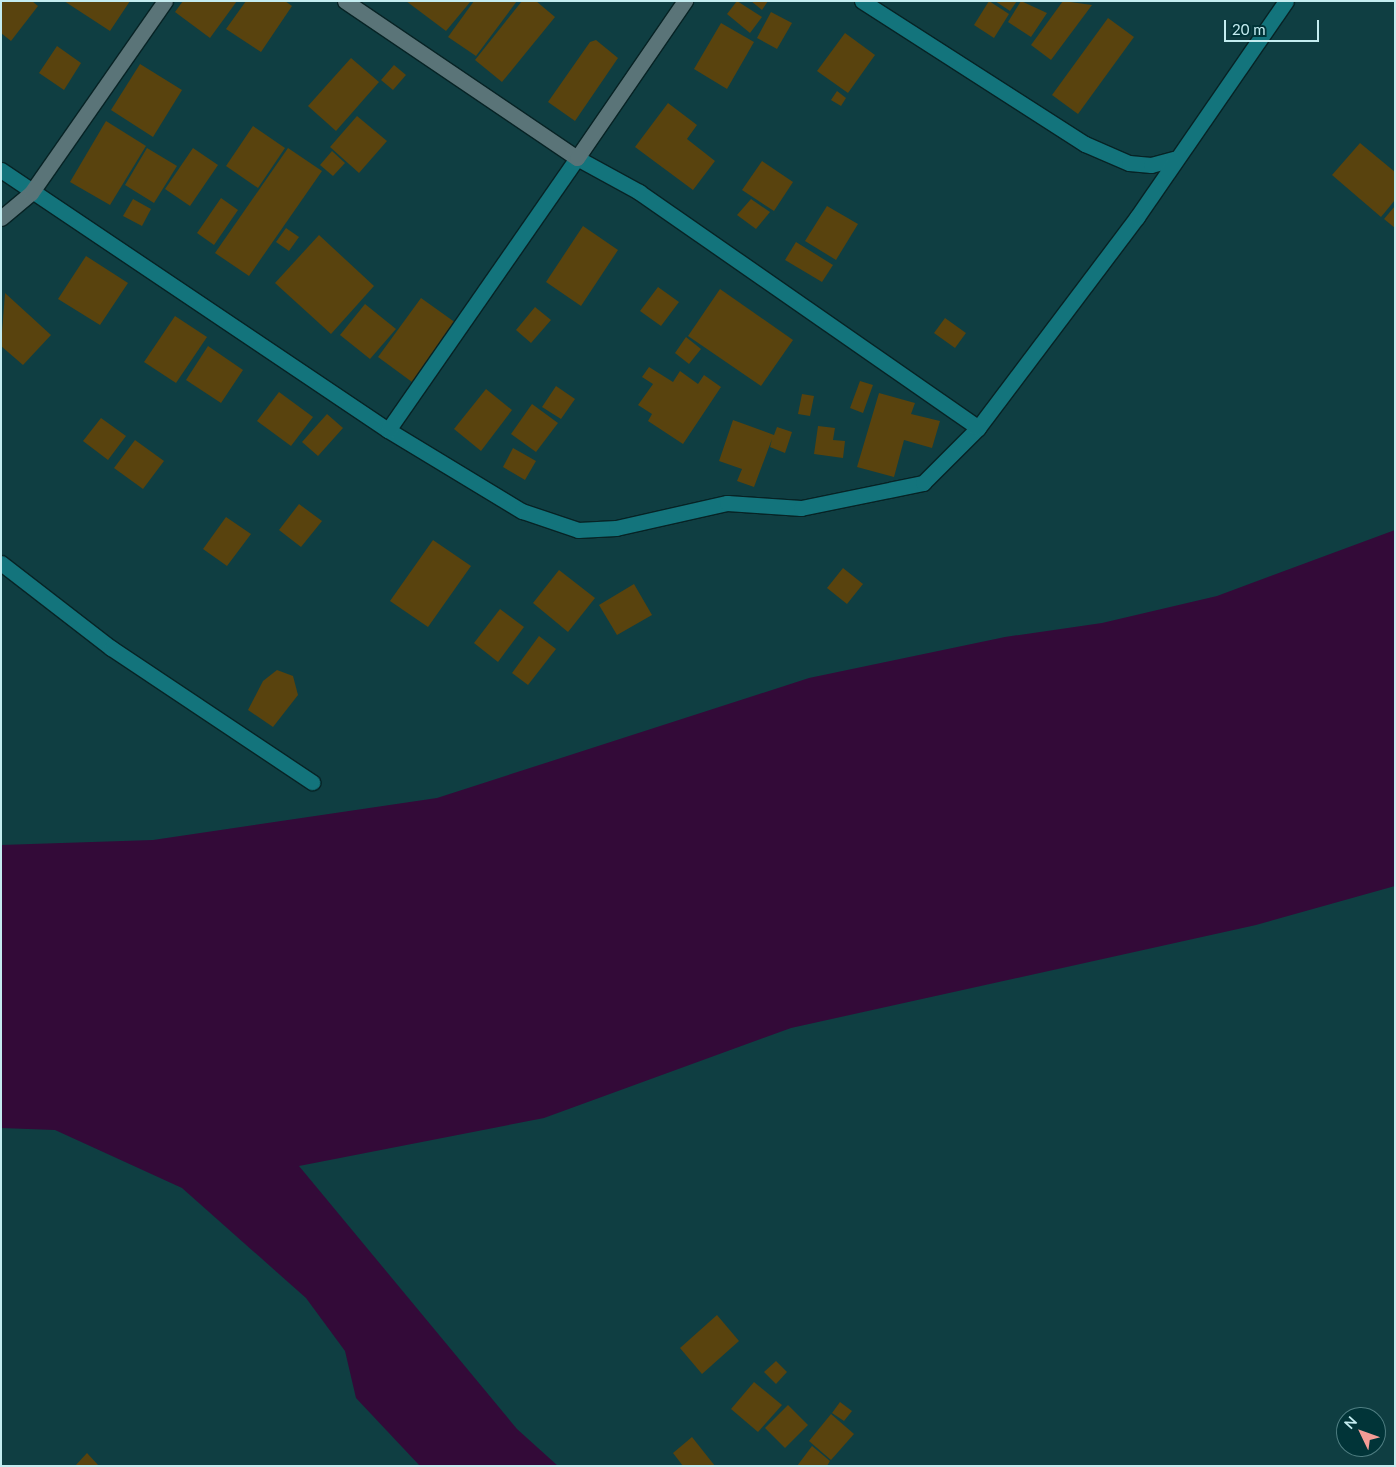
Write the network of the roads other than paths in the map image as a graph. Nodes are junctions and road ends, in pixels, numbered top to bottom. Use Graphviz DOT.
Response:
graph roads {
  1 [pos="165,1"];
  2 [pos="345,1"];
  3 [pos="685,1"];
  4 [pos="862,1"];
  5 [pos="1286,1"];
  6 [pos="578,158"];
  7 [pos="1174,159"];
  8 [pos="1,170"];
  9 [pos="32,193"];
  10 [pos="1,218"];
  11 [pos="978,428"];
  12 [pos="388,430"];
  13 [pos="1,564"];
  14 [pos="312,782"];
  1 -- 9 [label="street"];
  2 -- 6 [label="street"];
  3 -- 6 [label="street"];
  4 -- 7 [label="street"];
  5 -- 7 [label="street"];
  6 -- 11 [label="street"];
  6 -- 12 [label="street"];
  7 -- 11 [label="street"];
  8 -- 9 [label="street"];
  9 -- 10 [label="street"];
  9 -- 12 [label="street"];
  11 -- 12 [label="street"];
  13 -- 14 [label="street"];
}
